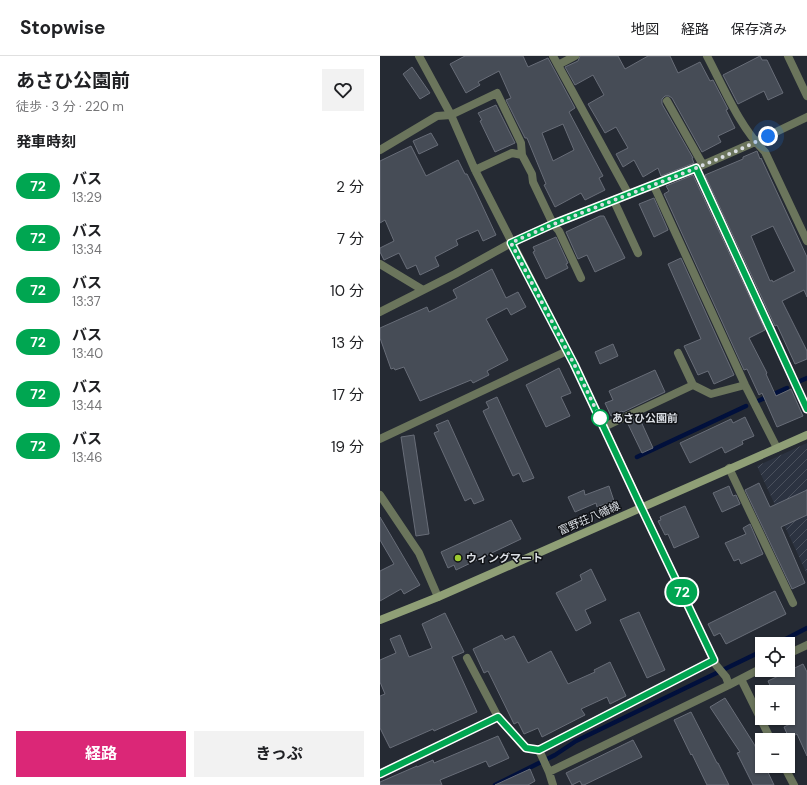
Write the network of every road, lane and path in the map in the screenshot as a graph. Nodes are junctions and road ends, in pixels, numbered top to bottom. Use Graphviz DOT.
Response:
graph roads {
  1 [pos="419,56"];
  2 [pos="553,56"];
  3 [pos="575,56"];
  4 [pos="707,56"];
  5 [pos="788,56"];
  6 [pos="558,65"];
  7 [pos="807,96"];
  8 [pos="666,101"];
  9 [pos="451,115"];
  10 [pos="807,117"];
  11 [pos="755,142"];
  12 [pos="380,150"];
  13 [pos="522,155"];
  14 [pos="700,167"];
  15 [pos="475,170"];
  16 [pos="654,186"];
  17 [pos="629,195"];
  18 [pos="614,201"];
  19 [pos="553,224"];
  20 [pos="807,241"];
  21 [pos="511,243"];
  22 [pos="638,253"];
  23 [pos="380,264"];
  24 [pos="581,278"];
  25 [pos="423,290"];
  26 [pos="380,312"];
  27 [pos="567,351"];
  28 [pos="678,353"];
  29 [pos="745,384"];
  30 [pos="693,385"];
  31 [pos="807,409"];
  32 [pos="604,427"];
  33 [pos="807,435"];
  34 [pos="380,439"];
  35 [pos="777,448"];
  36 [pos="729,468"];
  37 [pos="380,497"];
  38 [pos="641,507"];
  39 [pos="438,596"];
  40 [pos="793,603"];
  41 [pos="380,620"];
  42 [pos="807,646"];
  43 [pos="795,651"];
  44 [pos="467,658"];
  45 [pos="715,662"];
  46 [pos="755,672"];
  47 [pos="740,679"];
  48 [pos="729,685"];
  49 [pos="498,717"];
  50 [pos="767,733"];
  51 [pos="539,752"];
  52 [pos="549,772"];
  53 [pos="788,773"];
  54 [pos="380,774"];
  55 [pos="553,785"];
  56 [pos="794,785"];
  1 -- 9 [label="street"];
  2 -- 6 [label="street"];
  3 -- 6 [label="street"];
  4 -- 11 [label="street"];
  5 -- 7 [label="street"];
  6 -- 17 [label="street"];
  8 -- 14 [label="street"];
  9 -- 12 [label="street"];
  9 -- 13 [label="street"];
  9 -- 15 [label="street"];
  10 -- 11 [label="street"];
  11 -- 14 [label="street"];
  11 -- 20 [label="street"];
  13 -- 15 [label="street"];
  13 -- 19 [label="street"];
  14 -- 16 [label="street"];
  14 -- 31 [label="street"];
  15 -- 21 [label="street"];
  16 -- 17 [label="street"];
  16 -- 29 [label="street"];
  17 -- 18 [label="street"];
  18 -- 19 [label="street"];
  18 -- 22 [label="street"];
  19 -- 21 [label="street"];
  19 -- 24 [label="street"];
  21 -- 25 [label="street"];
  21 -- 27 [label="street"];
  23 -- 25 [label="street"];
  25 -- 26 [label="street"];
  27 -- 32 [label="street"];
  27 -- 34 [label="street"];
  28 -- 30 [label="street"];
  29 -- 30 [label="street"];
  29 -- 35 [label="street"];
  30 -- 32 [label="street"];
  32 -- 38 [label="street"];
  33 -- 35 [label="main road, 富野荘八幡線"];
  35 -- 36 [label="main road, 富野荘八幡線"];
  36 -- 38 [label="main road, 富野荘八幡線"];
  36 -- 40 [label="street"];
  37 -- 39 [label="street"];
  38 -- 39 [label="main road, 富野荘八幡線"];
  38 -- 45 [label="street"];
  39 -- 41 [label="main road, 富野荘八幡線"];
  42 -- 43 [label="street"];
  44 -- 49 [label="street"];
  45 -- 48 [label="street"];
  45 -- 51 [label="street"];
  46 -- 47 [label="street"];
  47 -- 48 [label="street"];
  47 -- 50 [label="street"];
  48 -- 52 [label="street"];
  49 -- 51 [label="street"];
  49 -- 54 [label="street"];
  51 -- 52 [label="street"];
  52 -- 55 [label="street"];
  53 -- 56 [label="street"];
}
